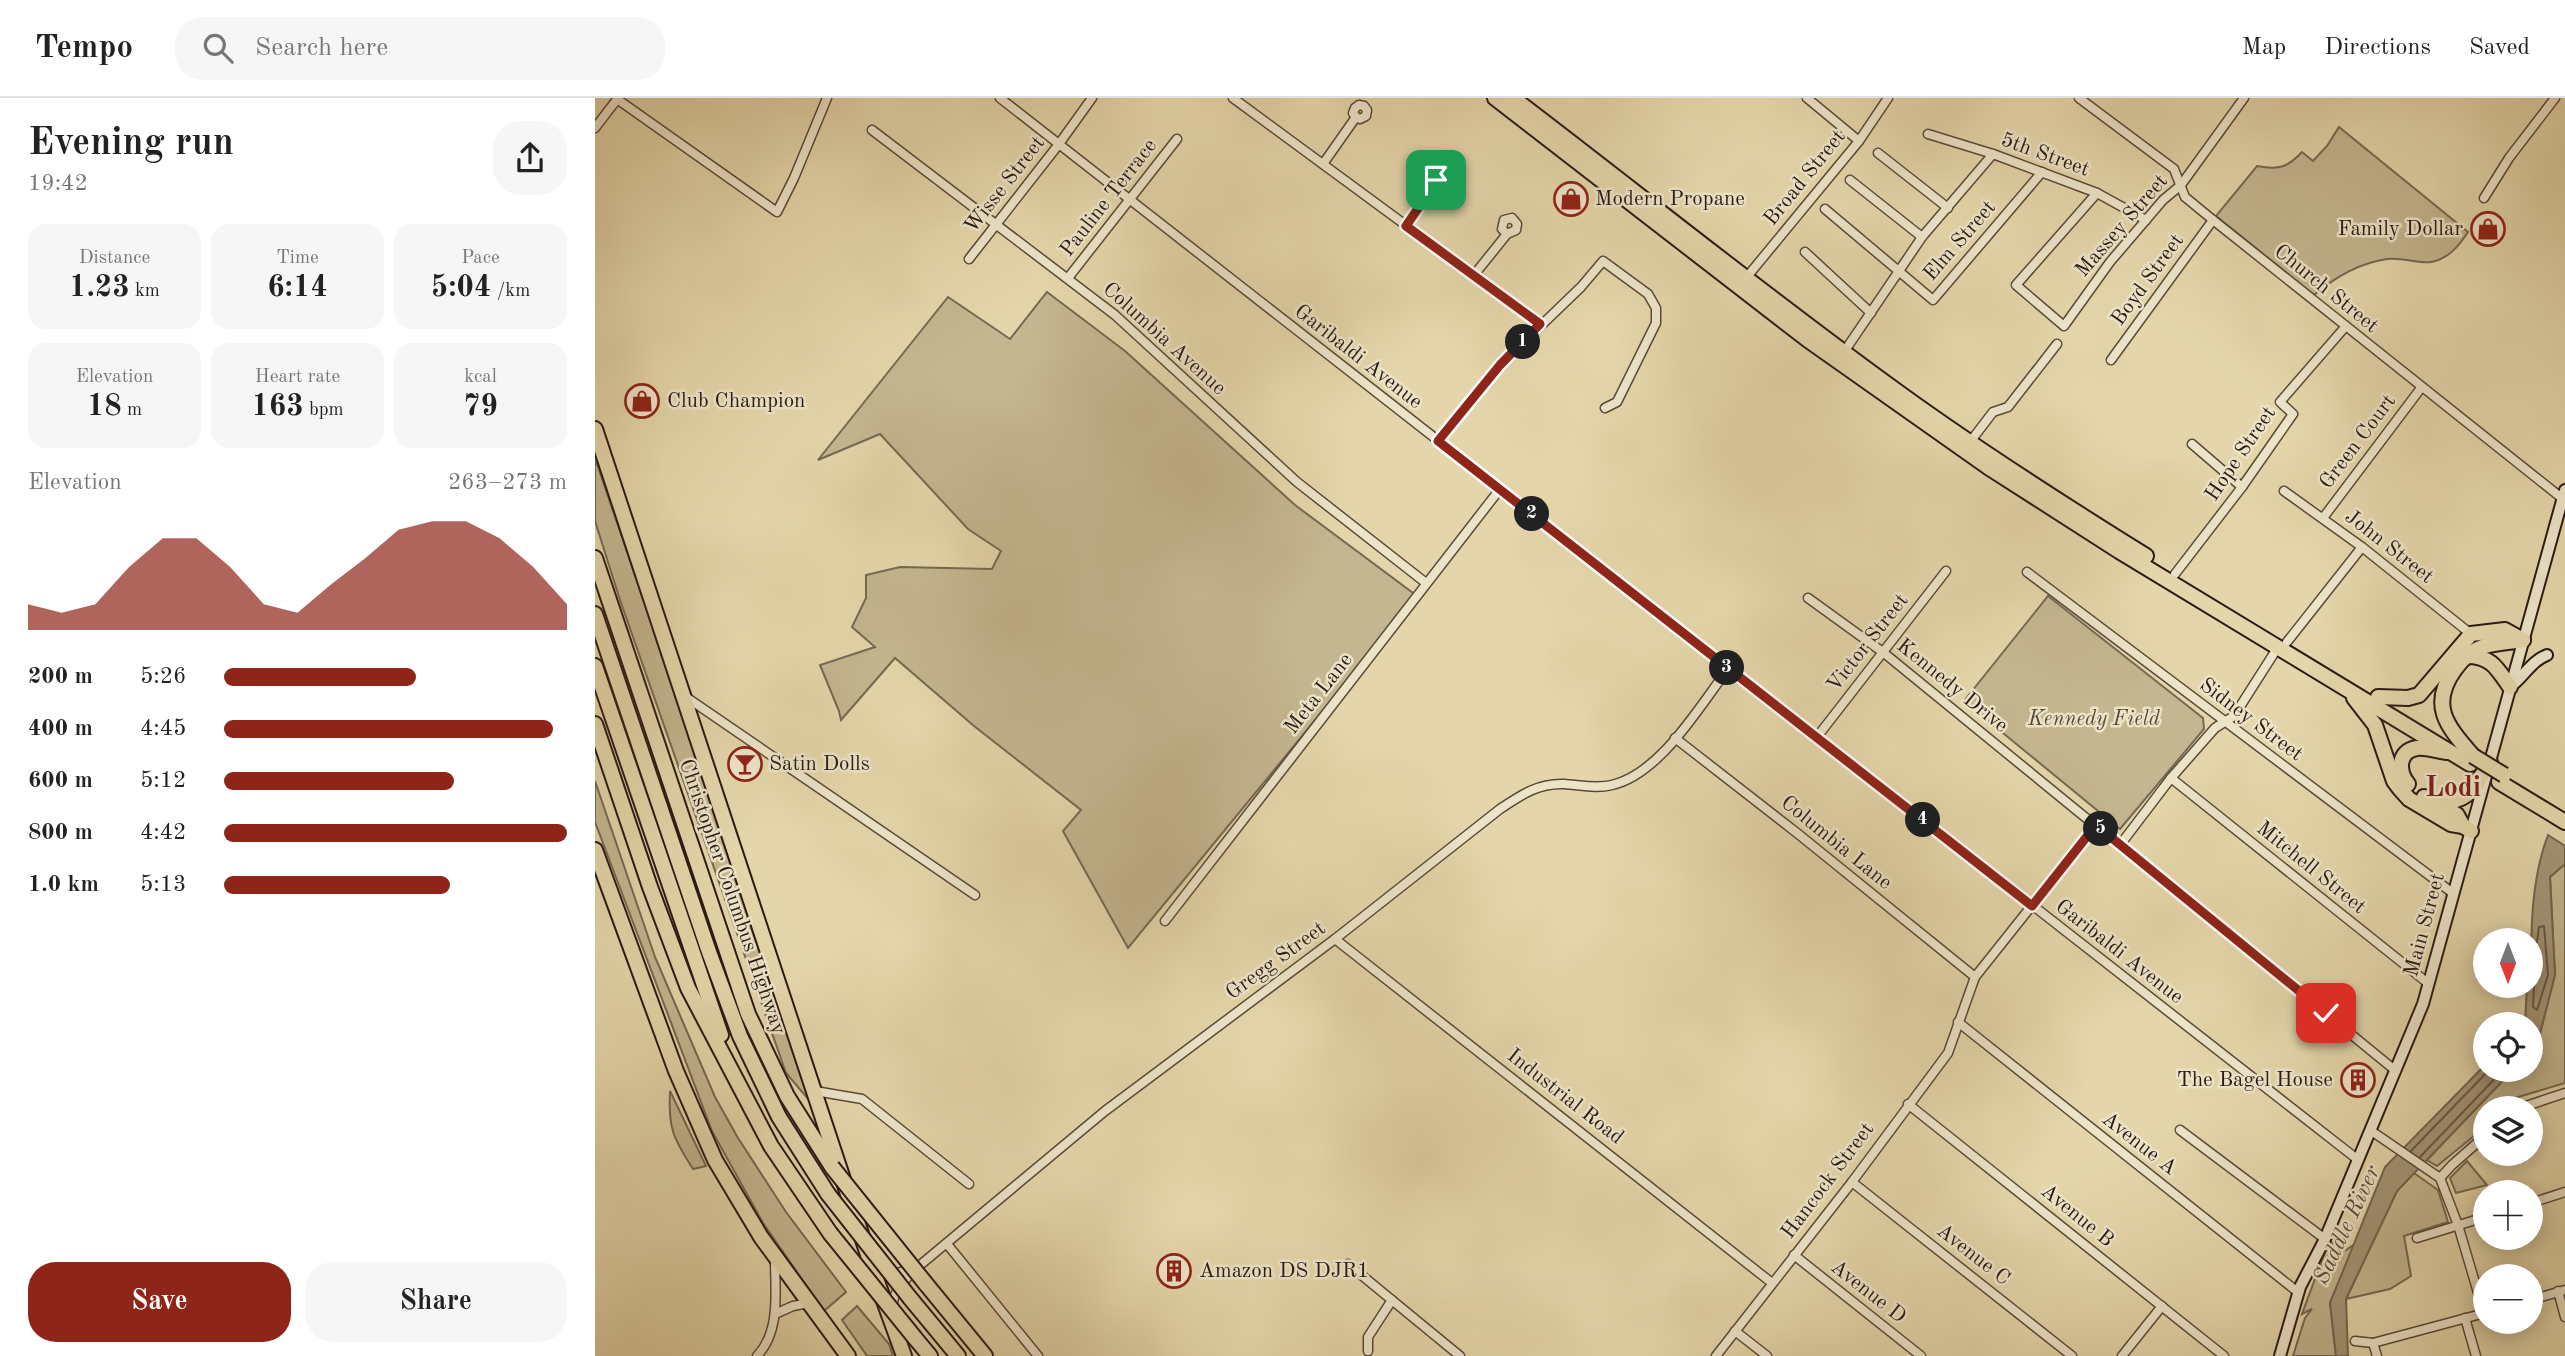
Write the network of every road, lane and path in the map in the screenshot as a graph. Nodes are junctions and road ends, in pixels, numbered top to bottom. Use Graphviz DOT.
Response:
graph roads {
  1 [pos="827,98"];
  2 [pos="1000,98"];
  3 [pos="1092,98"];
  4 [pos="1233,98"];
  5 [pos="1495,98"];
  6 [pos="1513,98"];
  7 [pos="1807,98"];
  8 [pos="1888,98"];
  9 [pos="2079,98"];
  10 [pos="2244,98"];
  11 [pos="2555,98"];
  12 [pos="617,99"];
  13 [pos="1356,117"];
  14 [pos="595,128"];
  15 [pos="872,130"];
  16 [pos="1928,134"];
  17 [pos="1177,139"];
  18 [pos="1859,141"];
  19 [pos="1059,144"];
  20 [pos="1878,153"];
  21 [pos="1993,154"];
  22 [pos="1323,164"];
  23 [pos="2042,172"];
  24 [pos="1850,180"];
  25 [pos="1433,181"];
  26 [pos="2181,185"];
  27 [pos="2097,193"];
  28 [pos="2484,198"];
  29 [pos="1129,200"];
  30 [pos="1948,208"];
  31 [pos="1825,209"];
  32 [pos="2146,220"];
  33 [pos="2213,220"];
  34 [pos="996,224"];
  35 [pos="1406,226"];
  36 [pos="1507,234"];
  37 [pos="1922,237"];
  38 [pos="1805,253"];
  39 [pos="969,258"];
  40 [pos="1899,272"];
  41 [pos="1473,275"];
  42 [pos="1068,278"];
  43 [pos="1747,278"];
  44 [pos="1871,313"];
  45 [pos="1540,324"];
  46 [pos="2346,326"];
  47 [pos="2057,344"];
  48 [pos="1844,352"];
  49 [pos="2111,360"];
  50 [pos="2421,388"];
  51 [pos="1605,408"];
  52 [pos="595,429"];
  53 [pos="1438,441"];
  54 [pos="1970,442"];
  55 [pos="2192,444"];
  56 [pos="2242,487"];
  57 [pos="1500,489"];
  58 [pos="2284,491"];
  59 [pos="2564,494"];
  60 [pos="2323,518"];
  61 [pos="2362,547"];
  62 [pos="595,558"];
  63 [pos="1946,571"];
  64 [pos="2027,572"];
  65 [pos="2175,574"];
  66 [pos="1426,583"];
  67 [pos="1808,598"];
  68 [pos="595,614"];
  69 [pos="2471,634"];
  70 [pos="2523,640"];
  71 [pos="2282,645"];
  72 [pos="1884,653"];
  73 [pos="2547,655"];
  74 [pos="2467,656"];
  75 [pos="595,666"];
  76 [pos="1728,669"];
  77 [pos="2510,687"];
  78 [pos="2347,689"];
  79 [pos="684,696"];
  80 [pos="2378,697"];
  81 [pos="2223,721"];
  82 [pos="595,724"];
  83 [pos="1817,737"];
  84 [pos="1675,738"];
  85 [pos="595,741"];
  86 [pos="2452,753"];
  87 [pos="2471,760"];
  88 [pos="2490,762"];
  89 [pos="2171,779"];
  90 [pos="622,803"];
  91 [pos="2437,804"];
  92 [pos="2557,810"];
  93 [pos="2565,822"];
  94 [pos="2096,825"];
  95 [pos="2467,829"];
  96 [pos="2120,845"];
  97 [pos="595,850"];
  98 [pos="595,868"];
  99 [pos="2454,894"];
  100 [pos="975,895"];
  101 [pos="2032,906"];
  102 [pos="1165,921"];
  103 [pos="1335,939"];
  104 [pos="630,945"];
  105 [pos="1975,977"];
  106 [pos="2429,984"];
  107 [pos="1958,1022"];
  108 [pos="2396,1071"];
  109 [pos="815,1091"];
  110 [pos="2565,1093"];
  111 [pos="743,1095"];
  112 [pos="2543,1100"];
  113 [pos="1908,1104"];
  114 [pos="2370,1129"];
  115 [pos="2181,1130"];
  116 [pos="2473,1147"];
  117 [pos="2357,1159"];
  118 [pos="2440,1178"];
  119 [pos="1852,1182"];
  120 [pos="969,1184"];
  121 [pos="2565,1192"];
  122 [pos="2543,1199"];
  123 [pos="2473,1221"];
  124 [pos="2458,1225"];
  125 [pos="2417,1238"];
  126 [pos="2325,1239"];
  127 [pos="947,1244"];
  128 [pos="1794,1255"];
  129 [pos="775,1256"];
  130 [pos="871,1261"];
  131 [pos="1348,1264"];
  132 [pos="919,1266"];
  133 [pos="2473,1276"];
  134 [pos="1772,1283"];
  135 [pos="2561,1291"];
  136 [pos="2299,1293"];
  137 [pos="2543,1296"];
  138 [pos="1392,1300"];
  139 [pos="809,1303"];
  140 [pos="2162,1306"];
  141 [pos="775,1314"];
  142 [pos="2473,1316"];
  143 [pos="2565,1317"];
  144 [pos="2465,1318"];
  145 [pos="892,1323"];
  146 [pos="1735,1331"];
  147 [pos="2355,1341"];
  148 [pos="2373,1343"];
  149 [pos="1368,1351"];
  150 [pos="757,1356"];
  151 [pos="848,1356"];
  152 [pos="904,1356"];
  153 [pos="930,1356"];
  154 [pos="958,1356"];
  155 [pos="985,1356"];
  156 [pos="1038,1356"];
  157 [pos="1460,1356"];
  158 [pos="1716,1356"];
  159 [pos="1767,1356"];
  160 [pos="1921,1356"];
  161 [pos="2073,1356"];
  162 [pos="2122,1356"];
  163 [pos="2224,1356"];
  164 [pos="2280,1356"];
  165 [pos="2377,1356"];
  166 [pos="2476,1356"];
  1 -- 12 [label="street"];
  2 -- 19 [label="street, Garibaldi Avenue"];
  3 -- 19 [label="street, Wisse Street"];
  4 -- 22 [label="street"];
  5 -- 71 [label="highway"];
  6 -- 43 [label="highway"];
  7 -- 18 [label="street"];
  8 -- 18 [label="street, Broad Street"];
  9 -- 26 [label="street, Church Street"];
  10 -- 26 [label="street, Massey Street"];
  11 -- 28 [label="street"];
  12 -- 14 [label="street"];
  13 -- 22 [label="street"];
  15 -- 34 [label="street, Columbia Avenue"];
  16 -- 21 [label="street, 5th Street"];
  17 -- 29 [label="street, Pauline Terrace"];
  18 -- 43 [label="street, Broad Street"];
  19 -- 29 [label="street, Garibaldi Avenue"];
  19 -- 34 [label="street, Wisse Street"];
  20 -- 30 [label="street"];
  21 -- 23 [label="street, 5th Street"];
  21 -- 30 [label="street"];
  22 -- 35 [label="street"];
  23 -- 27 [label="street, 5th Street"];
  23 -- 40 [label="street, Elm Street"];
  24 -- 37 [label="street"];
  25 -- 35 [label="street"];
  26 -- 32 [label="street, Massey Street"];
  26 -- 33 [label="street, Church Street"];
  27 -- 32 [label="street, 5th Street"];
  27 -- 32 [label="street, Massey Street"];
  29 -- 42 [label="street, Pauline Terrace"];
  29 -- 53 [label="street, Garibaldi Avenue"];
  30 -- 37 [label="street"];
  31 -- 40 [label="street"];
  33 -- 46 [label="street, Church Street"];
  33 -- 49 [label="street, Boyd Street"];
  34 -- 39 [label="street, Wisse Street"];
  34 -- 42 [label="street, Columbia Avenue"];
  35 -- 41 [label="street"];
  36 -- 41 [label="street"];
  37 -- 40 [label="street"];
  38 -- 44 [label="street"];
  40 -- 44 [label="street"];
  41 -- 45 [label="street"];
  42 -- 66 [label="street, Columbia Avenue"];
  43 -- 48 [label="highway"];
  44 -- 48 [label="street"];
  45 -- 51 [label="street"];
  45 -- 53 [label="street"];
  46 -- 50 [label="street, Church Street"];
  46 -- 56 [label="street, Hope Street"];
  47 -- 54 [label="street"];
  48 -- 54 [label="highway"];
  50 -- 59 [label="street, Church Street"];
  50 -- 60 [label="street, Green Court"];
  52 -- 79 [label="highway"];
  53 -- 57 [label="street, Garibaldi Avenue"];
  54 -- 65 [label="highway"];
  55 -- 56 [label="street"];
  56 -- 65 [label="street, Hope Street"];
  57 -- 66 [label="street, Meta Lane"];
  57 -- 76 [label="street, Garibaldi Avenue"];
  58 -- 60 [label="street, John Street"];
  59 -- 70 [label="street, Main Street"];
  60 -- 61 [label="street, John Street"];
  61 -- 69 [label="street, John Street"];
  61 -- 71 [label="street"];
  62 -- 155 [label="highway, Christopher Columbus Highway, bridge"];
  63 -- 72 [label="street, Victor Street"];
  64 -- 81 [label="street, Sidney Street"];
  65 -- 71 [label="highway"];
  66 -- 102 [label="street, Meta Lane"];
  67 -- 72 [label="street, Kennedy Drive"];
  68 -- 154 [label="highway, Christopher Columbus Highway, bridge"];
  69 -- 70 [label="highway"];
  69 -- 80 [label="highway"];
  70 -- 74 [label="highway"];
  70 -- 77 [label="street, Main Street"];
  71 -- 78 [label="highway"];
  71 -- 80 [label="highway"];
  71 -- 81 [label="street"];
  72 -- 83 [label="street, Victor Street"];
  72 -- 94 [label="street, Kennedy Drive"];
  73 -- 77 [label="street"];
  74 -- 77 [label="highway"];
  74 -- 87 [label="highway"];
  75 -- 111 [label="highway"];
  76 -- 83 [label="street, Garibaldi Avenue"];
  76 -- 84 [label="street, Gregg Street"];
  77 -- 88 [label="street, Main Street"];
  78 -- 86 [label="highway"];
  78 -- 95 [label="highway"];
  79 -- 100 [label="street"];
  79 -- 109 [label="highway"];
  80 -- 87 [label="highway"];
  81 -- 89 [label="street"];
  81 -- 99 [label="street, Sidney Street"];
  82 -- 90 [label="highway"];
  83 -- 101 [label="street, Garibaldi Avenue"];
  84 -- 103 [label="street, Gregg Street"];
  84 -- 105 [label="street, Columbia Lane"];
  85 -- 90 [label="highway"];
  86 -- 87 [label="highway"];
  86 -- 91 [label="highway"];
  87 -- 92 [label="highway"];
  88 -- 91 [label="highway"];
  88 -- 95 [label="street, Main Street"];
  89 -- 96 [label="street"];
  89 -- 106 [label="street, Mitchell Street"];
  90 -- 111 [label="highway"];
  91 -- 95 [label="highway"];
  92 -- 93 [label="highway"];
  94 -- 96 [label="street, Kennedy Drive"];
  94 -- 101 [label="street, Hancock Street"];
  95 -- 99 [label="street, Main Street"];
  96 -- 108 [label="street, Kennedy Drive"];
  97 -- 104 [label="highway"];
  98 -- 104 [label="highway"];
  99 -- 106 [label="street, Main Street"];
  101 -- 105 [label="street, Hancock Street"];
  101 -- 117 [label="street, Garibaldi Avenue"];
  103 -- 127 [label="street, Gregg Street"];
  103 -- 134 [label="street, Industrial Road"];
  104 -- 129 [label="highway"];
  105 -- 107 [label="street, Hancock Street"];
  106 -- 108 [label="street, Main Street"];
  107 -- 113 [label="street, Hancock Street"];
  107 -- 136 [label="street, Avenue A"];
  108 -- 114 [label="street, Main Street"];
  109 -- 120 [label="street"];
  109 -- 130 [label="highway"];
  110 -- 112 [label="street"];
  111 -- 153 [label="highway, bridge"];
  113 -- 119 [label="street, Hancock Street"];
  113 -- 140 [label="street, Avenue B"];
  114 -- 117 [label="street, Main Street"];
  114 -- 118 [label="street"];
  115 -- 126 [label="street"];
  116 -- 118 [label="street"];
  117 -- 126 [label="street, Main Street"];
  118 -- 124 [label="street"];
  119 -- 128 [label="street, Hancock Street"];
  119 -- 161 [label="street, Avenue C"];
  121 -- 122 [label="street"];
  123 -- 124 [label="street"];
  124 -- 125 [label="street"];
  124 -- 133 [label="street"];
  126 -- 136 [label="street, Main Street"];
  127 -- 132 [label="street, Gregg Street"];
  127 -- 156 [label="street"];
  128 -- 134 [label="street, Hancock Street"];
  128 -- 160 [label="street, Avenue D"];
  129 -- 139 [label="highway"];
  129 -- 141 [label="street"];
  130 -- 132 [label="street"];
  130 -- 145 [label="highway"];
  131 -- 138 [label="street"];
  132 -- 145 [label="street, Gregg Street"];
  134 -- 146 [label="street, Hancock Street"];
  135 -- 137 [label="street"];
  135 -- 143 [label="street"];
  136 -- 164 [label="street, Main Street"];
  138 -- 149 [label="street"];
  138 -- 157 [label="street"];
  139 -- 141 [label="street"];
  139 -- 151 [label="highway"];
  140 -- 162 [label="street"];
  140 -- 163 [label="street, Avenue B"];
  141 -- 150 [label="street"];
  142 -- 144 [label="street"];
  144 -- 148 [label="street"];
  144 -- 166 [label="street"];
  145 -- 152 [label="highway"];
  146 -- 158 [label="street, Hancock Street"];
  146 -- 159 [label="street"];
  147 -- 148 [label="street"];
  148 -- 165 [label="street"];
}
